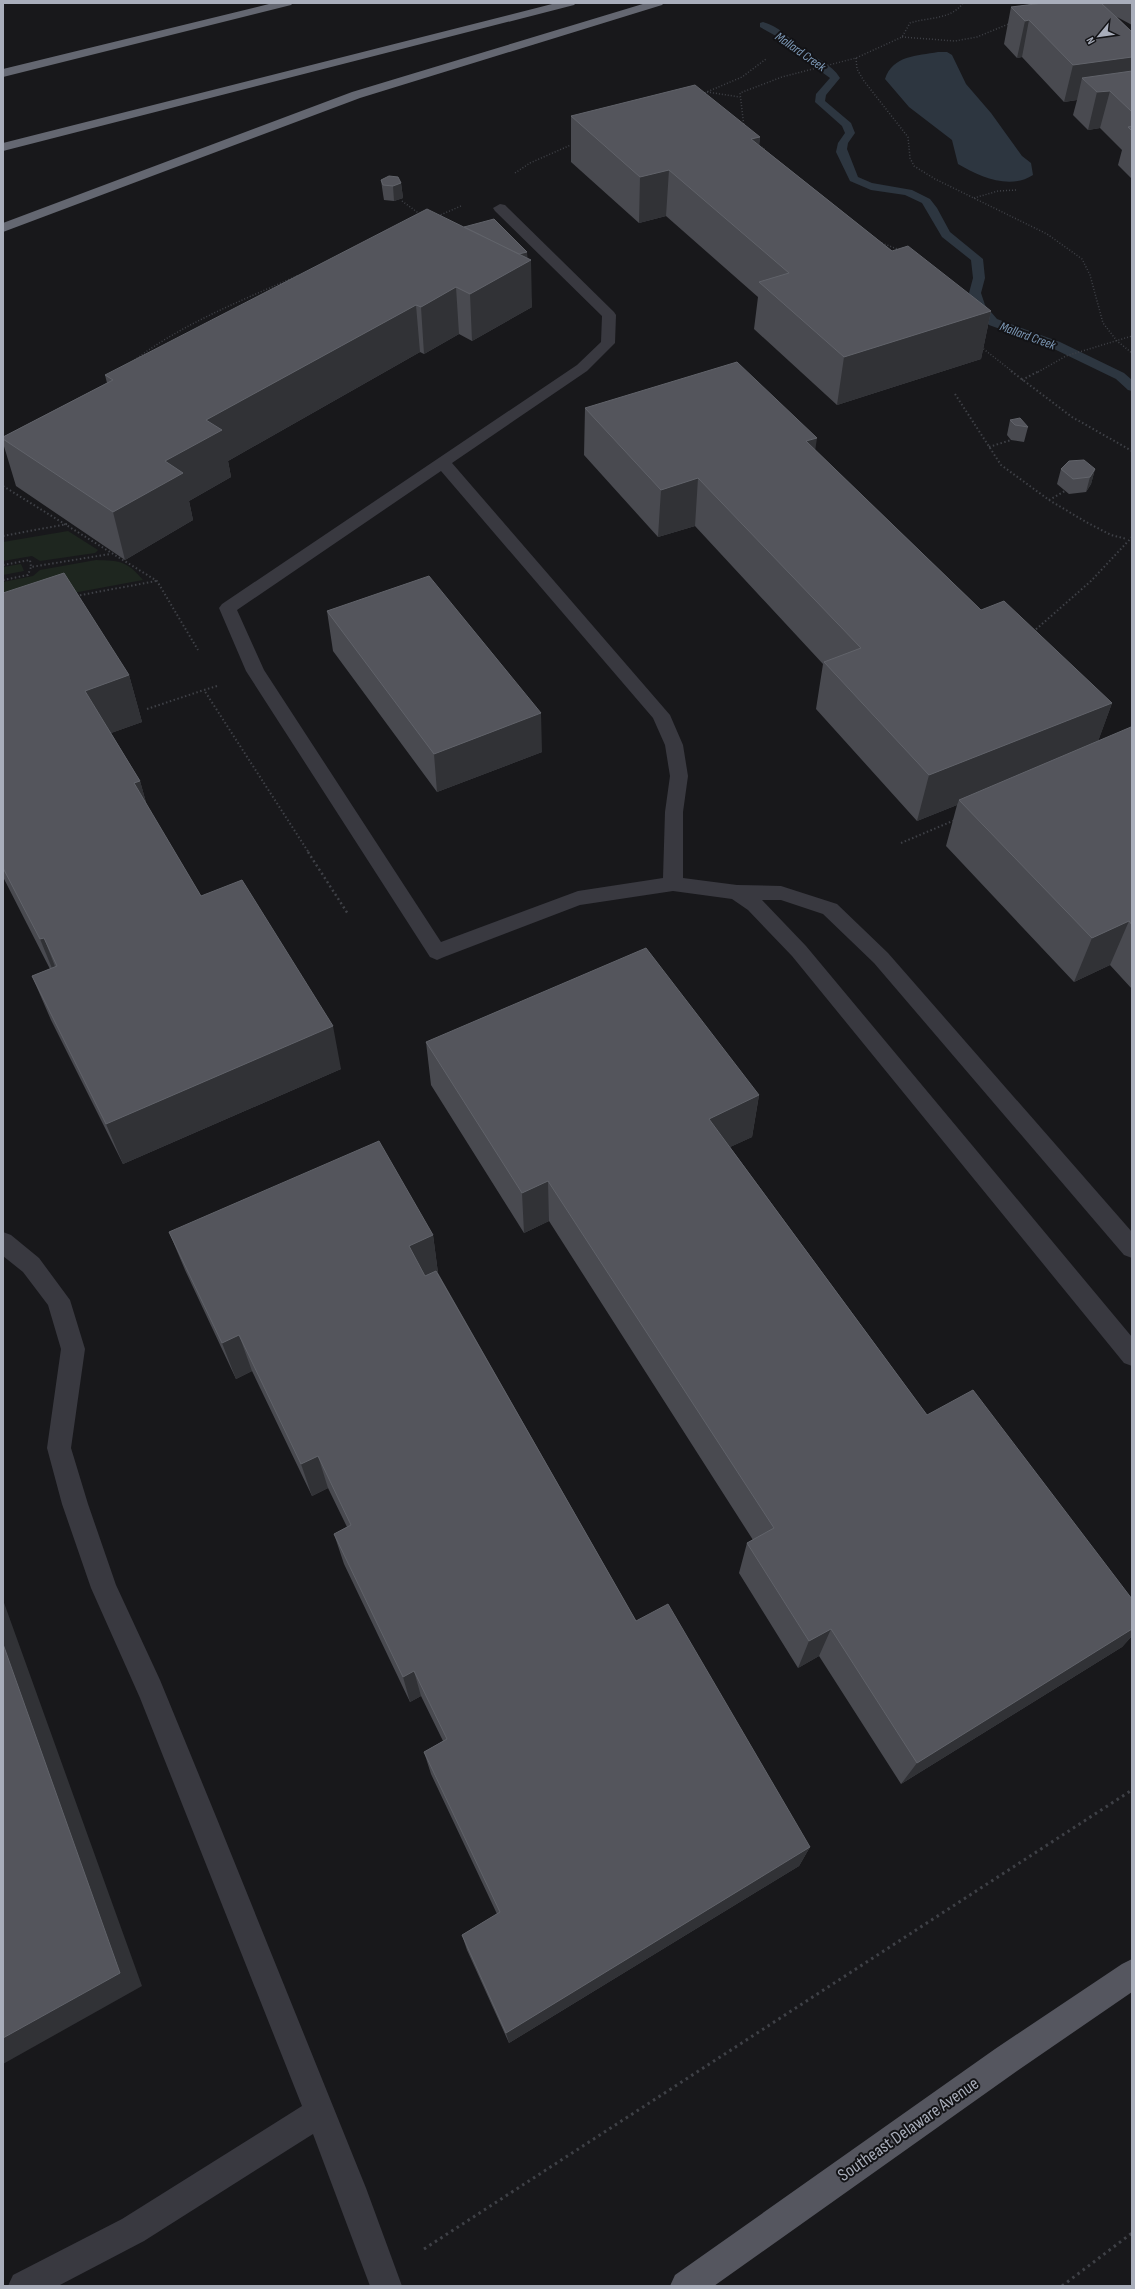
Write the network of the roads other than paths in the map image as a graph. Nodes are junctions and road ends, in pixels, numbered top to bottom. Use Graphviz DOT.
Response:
graph roads {
  1 [pos="287,3"];
  2 [pos="570,3"];
  3 [pos="658,3"];
  4 [pos="3,73"];
  5 [pos="3,148"];
  6 [pos="500,208"];
  7 [pos="3,228"];
  8 [pos="442,462"];
  9 [pos="673,884"];
  10 [pos="737,892"];
  11 [pos="3,1242"];
  12 [pos="1132,1248"];
  13 [pos="1132,1355"];
  14 [pos="1132,1974"];
  15 [pos="320,2112"];
  16 [pos="384,2281"];
  17 [pos="24,2286"];
  18 [pos="686,2286"];
  1 -- 4 [label="highway"];
  2 -- 5 [label="highway"];
  3 -- 7 [label="highway"];
  6 -- 8 [label="lane"];
  8 -- 9 [label="lane"];
  8 -- 9 [label="lane"];
  9 -- 10 [label="lane"];
  10 -- 12 [label="lane"];
  10 -- 13 [label="lane"];
  11 -- 15 [label="lane"];
  14 -- 18 [label="main road, Southeast Delaware Avenue"];
  15 -- 16 [label="lane"];
  15 -- 17 [label="lane"];
}
